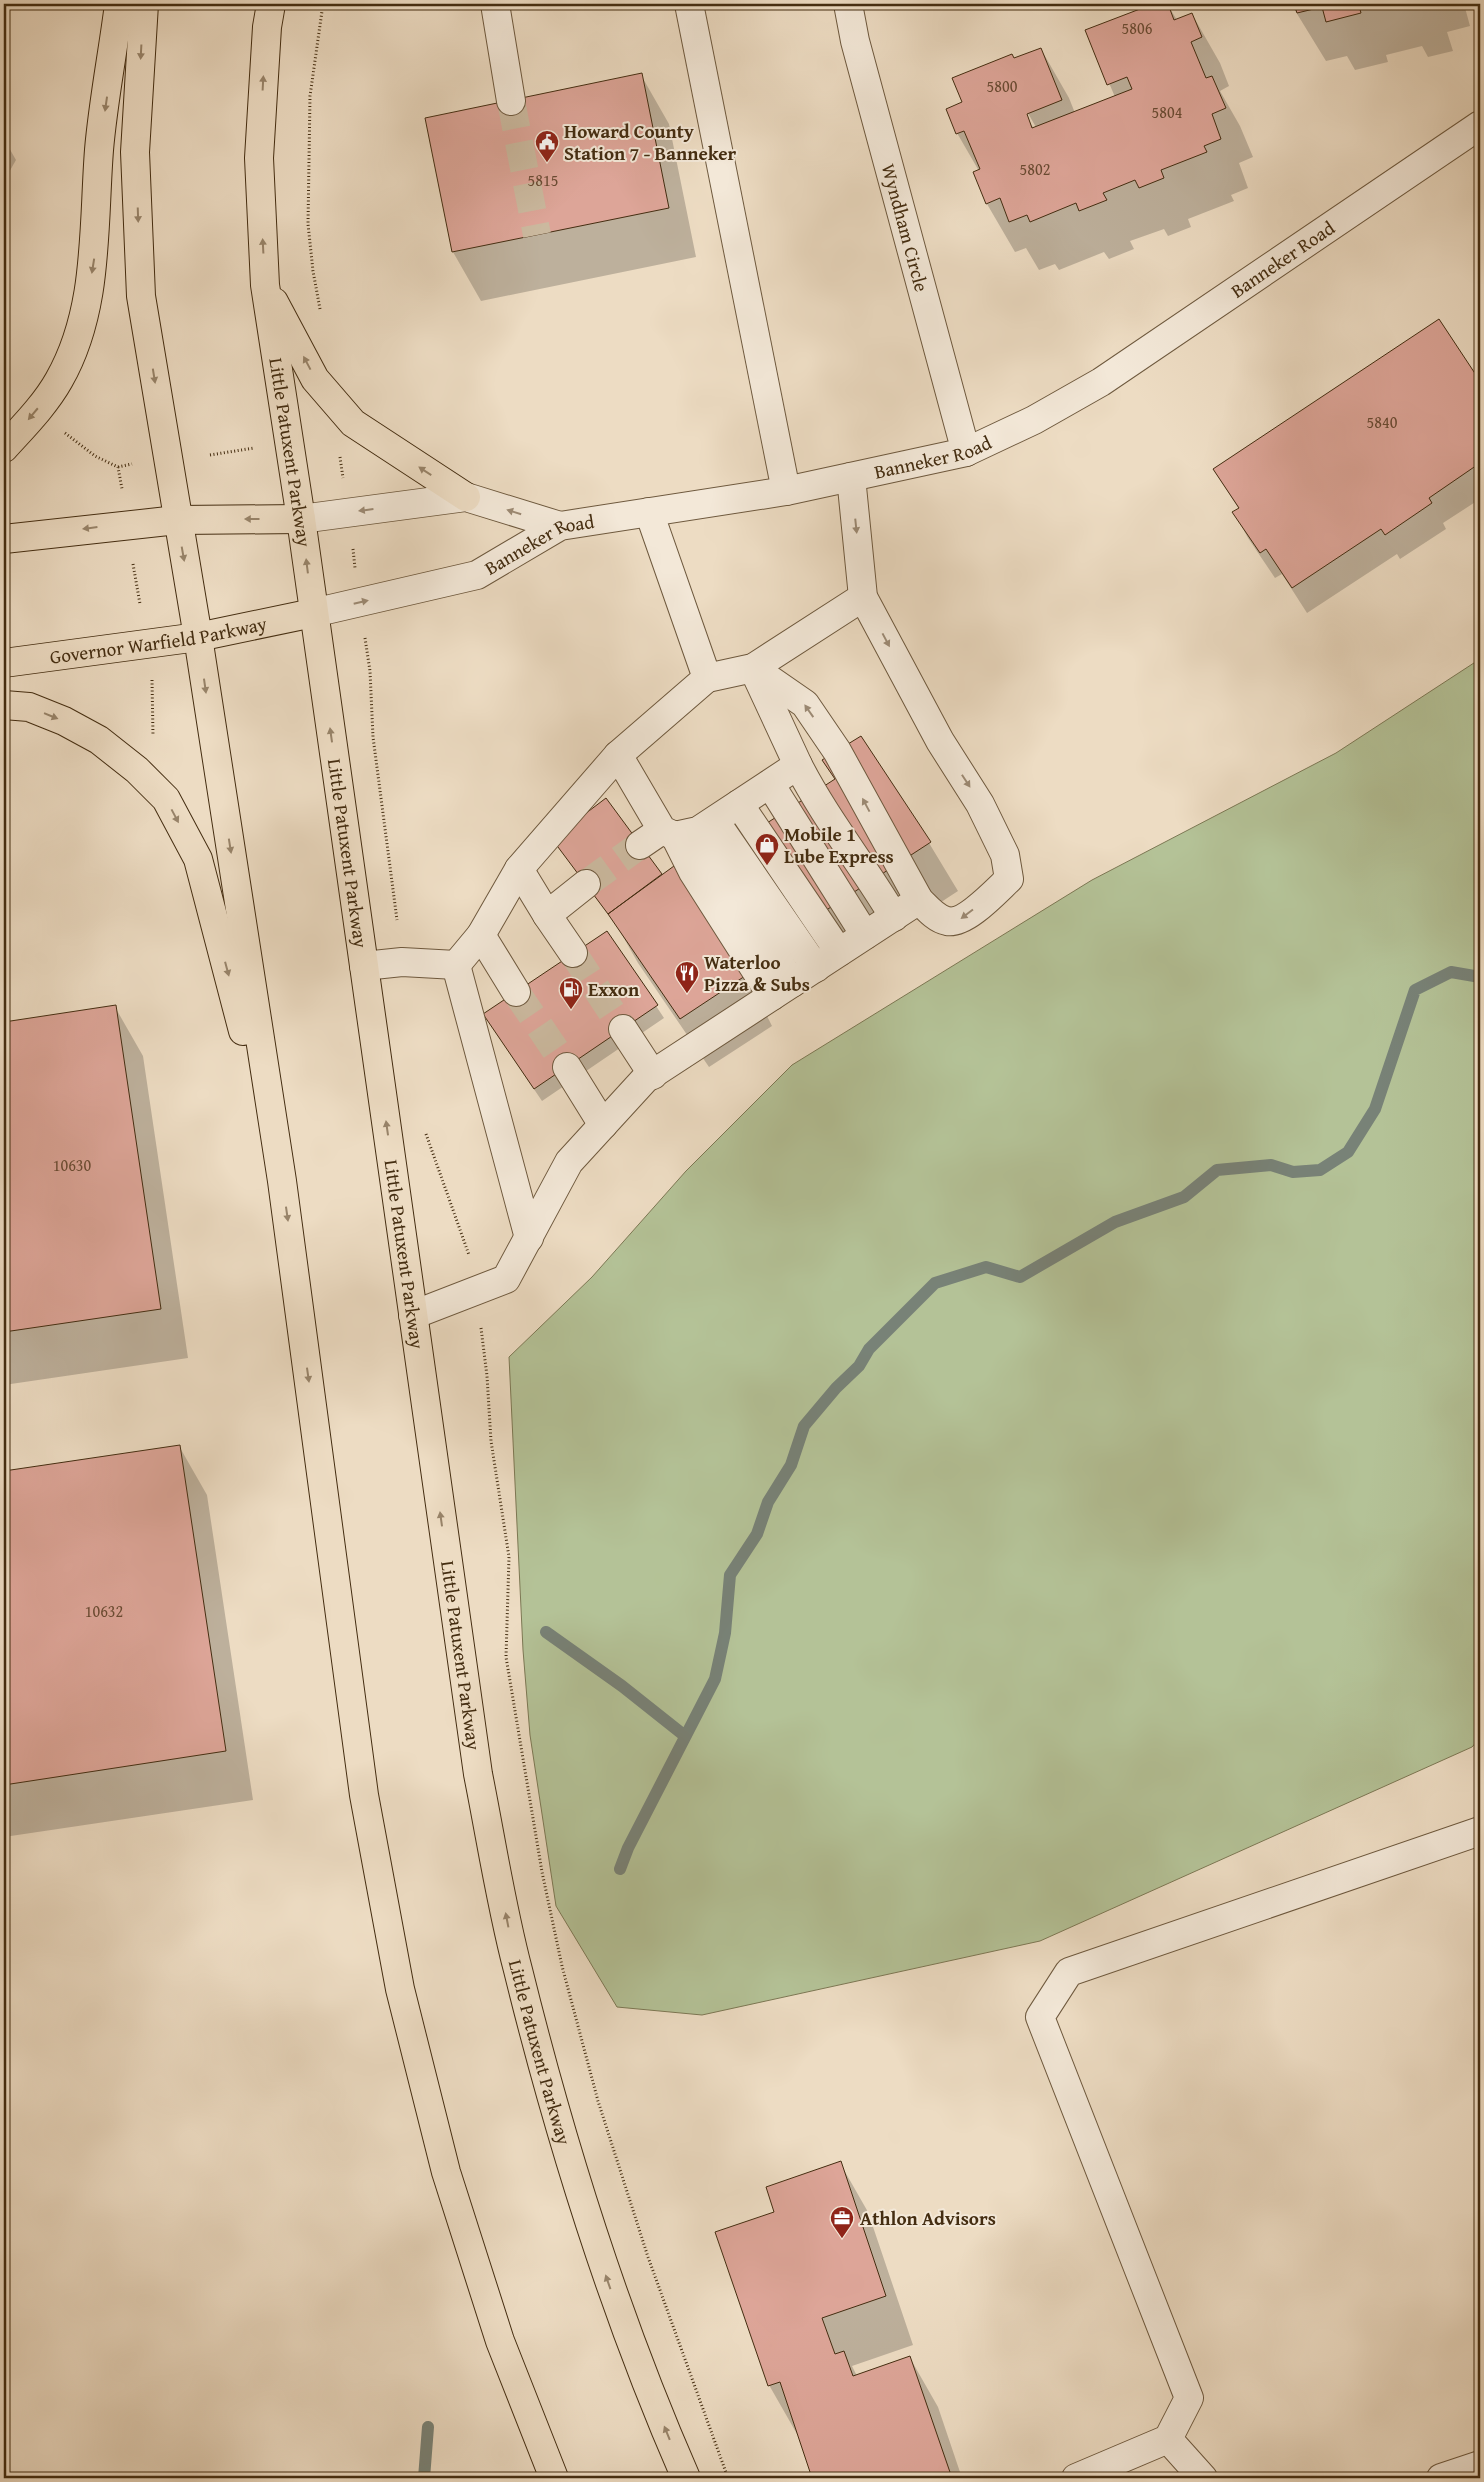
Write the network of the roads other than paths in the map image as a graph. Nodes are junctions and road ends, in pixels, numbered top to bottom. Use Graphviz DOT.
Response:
graph roads {
  1 [pos="120,4"];
  2 [pos="144,4"];
  3 [pos="271,4"];
  4 [pos="495,4"];
  5 [pos="689,4"];
  6 [pos="848,4"];
  7 [pos="511,101"];
  8 [pos="1480,125"];
  9 [pos="265,285"];
  10 [pos="4,448"];
  11 [pos="966,452"];
  12 [pos="851,477"];
  13 [pos="786,491"];
  14 [pos="466,498"];
  15 [pos="649,512"];
  16 [pos="301,519"];
  17 [pos="177,520"];
  18 [pos="560,526"];
  19 [pos="4,539"];
  20 [pos="863,597"];
  21 [pos="313,613"];
  22 [pos="198,637"];
  23 [pos="4,663"];
  24 [pos="753,668"];
  25 [pos="707,678"];
  26 [pos="4,705"];
  27 [pos="618,755"];
  28 [pos="798,765"];
  29 [pos="770,784"];
  30 [pos="739,804"];
  31 [pos="688,829"];
  32 [pos="640,845"];
  33 [pos="519,869"];
  34 [pos="586,884"];
  35 [pos="919,900"];
  36 [pos="547,915"];
  37 [pos="894,917"];
  38 [pos="481,935"];
  39 [pos="865,935"];
  40 [pos="839,952"];
  41 [pos="573,953"];
  42 [pos="456,965"];
  43 [pos="364,966"];
  44 [pos="816,968"];
  45 [pos="782,989"];
  46 [pos="516,992"];
  47 [pos="624,1029"];
  48 [pos="566,1067"];
  49 [pos="653,1075"];
  50 [pos="603,1125"];
  51 [pos="282,1181"];
  52 [pos="529,1238"];
  53 [pos="413,1315"];
  54 [pos="1480,1830"];
  55 [pos="1168,2438"];
  56 [pos="1480,2464"];
  57 [pos="554,2478"];
  58 [pos="686,2478"];
  59 [pos="1076,2478"];
  60 [pos="1203,2478"];
  61 [pos="1442,2478"];
  1 -- 10 [label="main road, one-way"];
  2 -- 17 [label="main road, one-way"];
  9 -- 3 [label="main road, Little Patuxent Parkway, one-way"];
  4 -- 7 [label="street"];
  5 -- 13 [label="street"];
  6 -- 11 [label="street, Wyndham Circle"];
  8 -- 11 [label="street, Banneker Road"];
  14 -- 9 [label="main road, one-way"];
  9 -- 16 [label="main road, Little Patuxent Parkway"];
  11 -- 12 [label="street, Banneker Road"];
  12 -- 13 [label="street, Banneker Road"];
  12 -- 20 [label="street, one-way"];
  13 -- 15 [label="street, Banneker Road"];
  14 -- 16 [label="street, one-way"];
  18 -- 14 [label="street, one-way"];
  15 -- 18 [label="street, Banneker Road"];
  15 -- 25 [label="street"];
  16 -- 17 [label="main road, one-way"];
  21 -- 16 [label="main road, Little Patuxent Parkway, one-way"];
  17 -- 19 [label="main road, one-way"];
  17 -- 22 [label="main road, one-way"];
  21 -- 18 [label="street, Banneker Road, one-way"];
  20 -- 24 [label="street"];
  20 -- 35 [label="street, one-way"];
  21 -- 22 [label="main road, Governor Warfield Parkway"];
  43 -- 21 [label="main road, Little Patuxent Parkway, one-way"];
  22 -- 23 [label="main road, Governor Warfield Parkway"];
  22 -- 51 [label="main road, one-way"];
  24 -- 25 [label="street"];
  24 -- 28 [label="street"];
  35 -- 24 [label="street, one-way"];
  25 -- 27 [label="street"];
  26 -- 51 [label="main road, one-way"];
  27 -- 31 [label="street"];
  27 -- 33 [label="street"];
  28 -- 29 [label="street"];
  28 -- 37 [label="street"];
  29 -- 30 [label="street"];
  29 -- 39 [label="street"];
  30 -- 31 [label="street"];
  30 -- 40 [label="street"];
  31 -- 32 [label="street"];
  31 -- 44 [label="street"];
  31 -- 45 [label="street"];
  33 -- 36 [label="street"];
  33 -- 38 [label="street"];
  34 -- 36 [label="street"];
  35 -- 37 [label="street"];
  36 -- 41 [label="street"];
  37 -- 39 [label="street"];
  38 -- 42 [label="street"];
  38 -- 46 [label="street"];
  39 -- 40 [label="street"];
  40 -- 44 [label="street"];
  42 -- 43 [label="street"];
  42 -- 52 [label="street"];
  53 -- 43 [label="main road, Little Patuxent Parkway, one-way"];
  44 -- 45 [label="street"];
  45 -- 49 [label="street"];
  47 -- 49 [label="street"];
  48 -- 50 [label="street"];
  49 -- 50 [label="street"];
  50 -- 52 [label="street"];
  51 -- 57 [label="main road, one-way"];
  52 -- 53 [label="street"];
  58 -- 53 [label="main road, Little Patuxent Parkway, one-way"];
  54 -- 55 [label="street"];
  55 -- 59 [label="street"];
  55 -- 60 [label="street"];
  56 -- 61 [label="street"];
}
